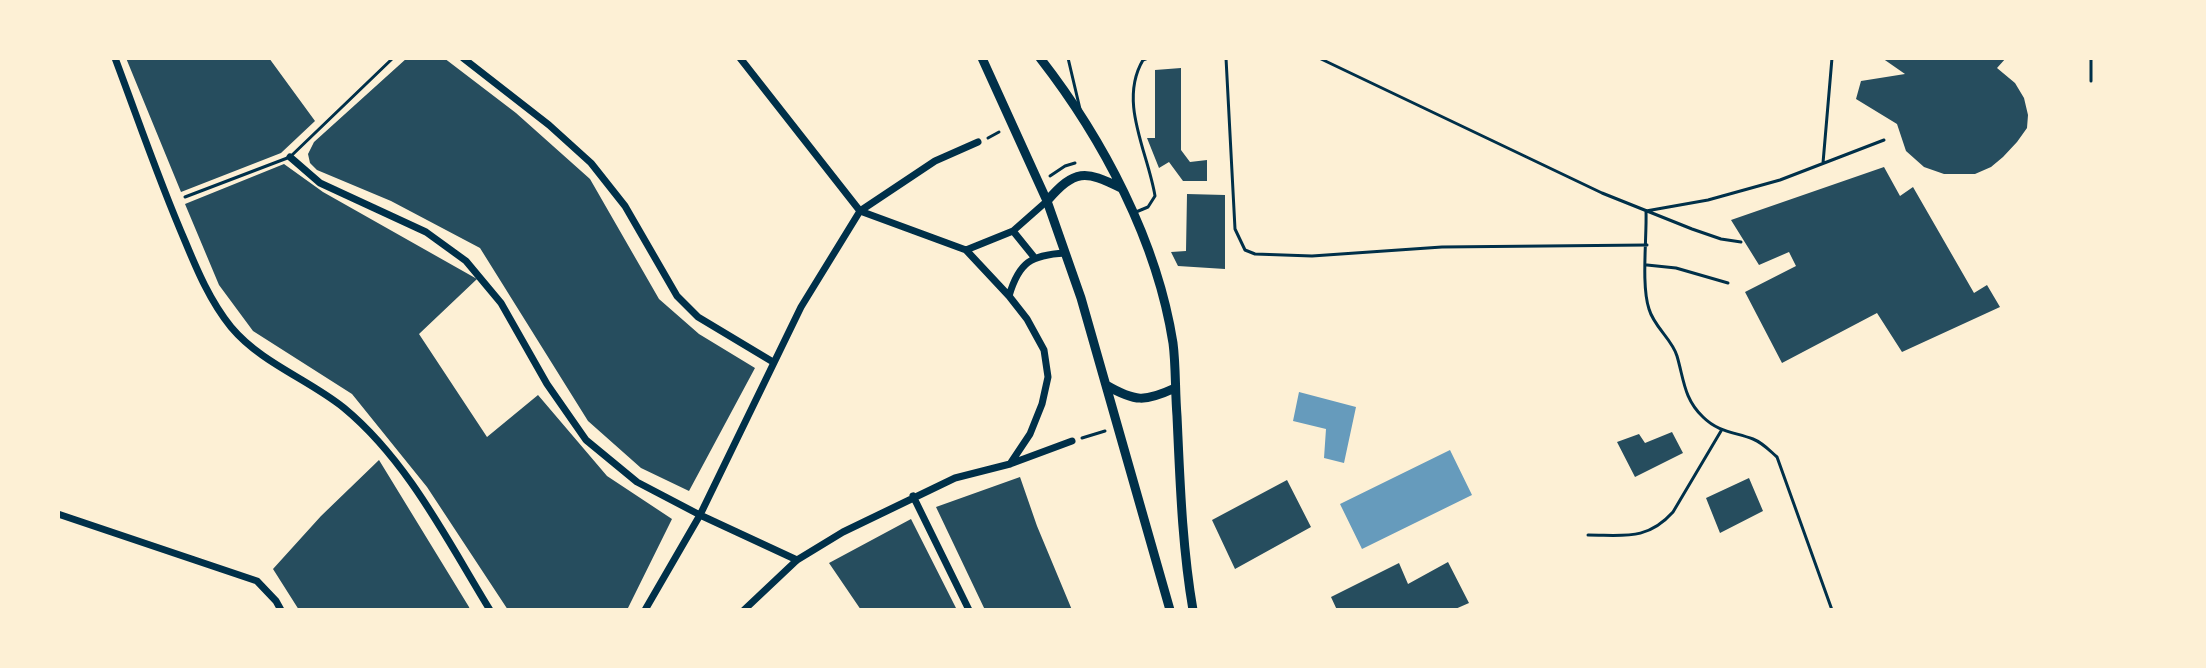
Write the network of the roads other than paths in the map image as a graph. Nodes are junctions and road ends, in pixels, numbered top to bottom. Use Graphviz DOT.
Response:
graph roads {
  1 [pos="115,58"];
  2 [pos="393,58"];
  3 [pos="463,58"];
  4 [pos="740,58"];
  5 [pos="982,58"];
  6 [pos="1040,58"];
  7 [pos="1068,58"];
  8 [pos="1148,58"];
  9 [pos="1226,58"];
  10 [pos="1319,58"];
  11 [pos="1832,58"];
  12 [pos="2091,58"];
  13 [pos="2091,81"];
  14 [pos="1085,124"];
  15 [pos="1884,140"];
  16 [pos="978,142"];
  17 [pos="290,157"];
  18 [pos="1823,163"];
  19 [pos="1121,188"];
  20 [pos="185,197"];
  21 [pos="1047,201"];
  22 [pos="860,211"];
  23 [pos="1646,211"];
  24 [pos="1133,212"];
  25 [pos="1013,231"];
  26 [pos="1741,242"];
  27 [pos="1647,245"];
  28 [pos="966,250"];
  29 [pos="1065,253"];
  30 [pos="1034,257"];
  31 [pos="1647,265"];
  32 [pos="1728,283"];
  33 [pos="1009,296"];
  34 [pos="773,362"];
  35 [pos="1106,385"];
  36 [pos="1175,388"];
  37 [pos="1721,431"];
  38 [pos="1072,441"];
  39 [pos="1010,464"];
  40 [pos="913,496"];
  41 [pos="58,514"];
  42 [pos="700,515"];
  43 [pos="1588,535"];
  44 [pos="797,560"];
  45 [pos="281,610"];
  46 [pos="490,610"];
  47 [pos="645,610"];
  48 [pos="744,610"];
  49 [pos="969,610"];
  50 [pos="1170,610"];
  51 [pos="1193,610"];
  52 [pos="1832,610"];
  1 -- 46 [label="street"];
  2 -- 17 [label="lane"];
  3 -- 34 [label="street"];
  4 -- 22 [label="street"];
  5 -- 21 [label="main road"];
  6 -- 14 [label="main road"];
  7 -- 14 [label="lane"];
  8 -- 24 [label="lane"];
  9 -- 27 [label="lane"];
  10 -- 23 [label="lane"];
  11 -- 18 [label="lane"];
  12 -- 13 [label="lane"];
  14 -- 19 [label="main road"];
  15 -- 18 [label="lane"];
  16 -- 22 [label="street"];
  17 -- 20 [label="lane"];
  17 -- 42 [label="street"];
  18 -- 23 [label="lane"];
  19 -- 21 [label="main road"];
  19 -- 24 [label="main road"];
  21 -- 25 [label="street"];
  21 -- 29 [label="main road"];
  22 -- 28 [label="street"];
  22 -- 34 [label="street"];
  23 -- 26 [label="lane"];
  23 -- 27 [label="lane"];
  24 -- 36 [label="main road"];
  25 -- 28 [label="street"];
  25 -- 30 [label="street"];
  27 -- 31 [label="lane"];
  28 -- 33 [label="street"];
  29 -- 30 [label="street"];
  29 -- 35 [label="main road"];
  30 -- 33 [label="street"];
  31 -- 32 [label="lane"];
  31 -- 37 [label="lane"];
  33 -- 39 [label="street"];
  34 -- 42 [label="street"];
  35 -- 36 [label="main road"];
  35 -- 50 [label="main road"];
  36 -- 51 [label="main road"];
  37 -- 43 [label="lane"];
  37 -- 52 [label="lane"];
  38 -- 39 [label="street"];
  39 -- 40 [label="street"];
  40 -- 44 [label="street"];
  40 -- 49 [label="street"];
  41 -- 45 [label="street"];
  42 -- 44 [label="street"];
  42 -- 47 [label="street"];
  44 -- 48 [label="street"];
}
